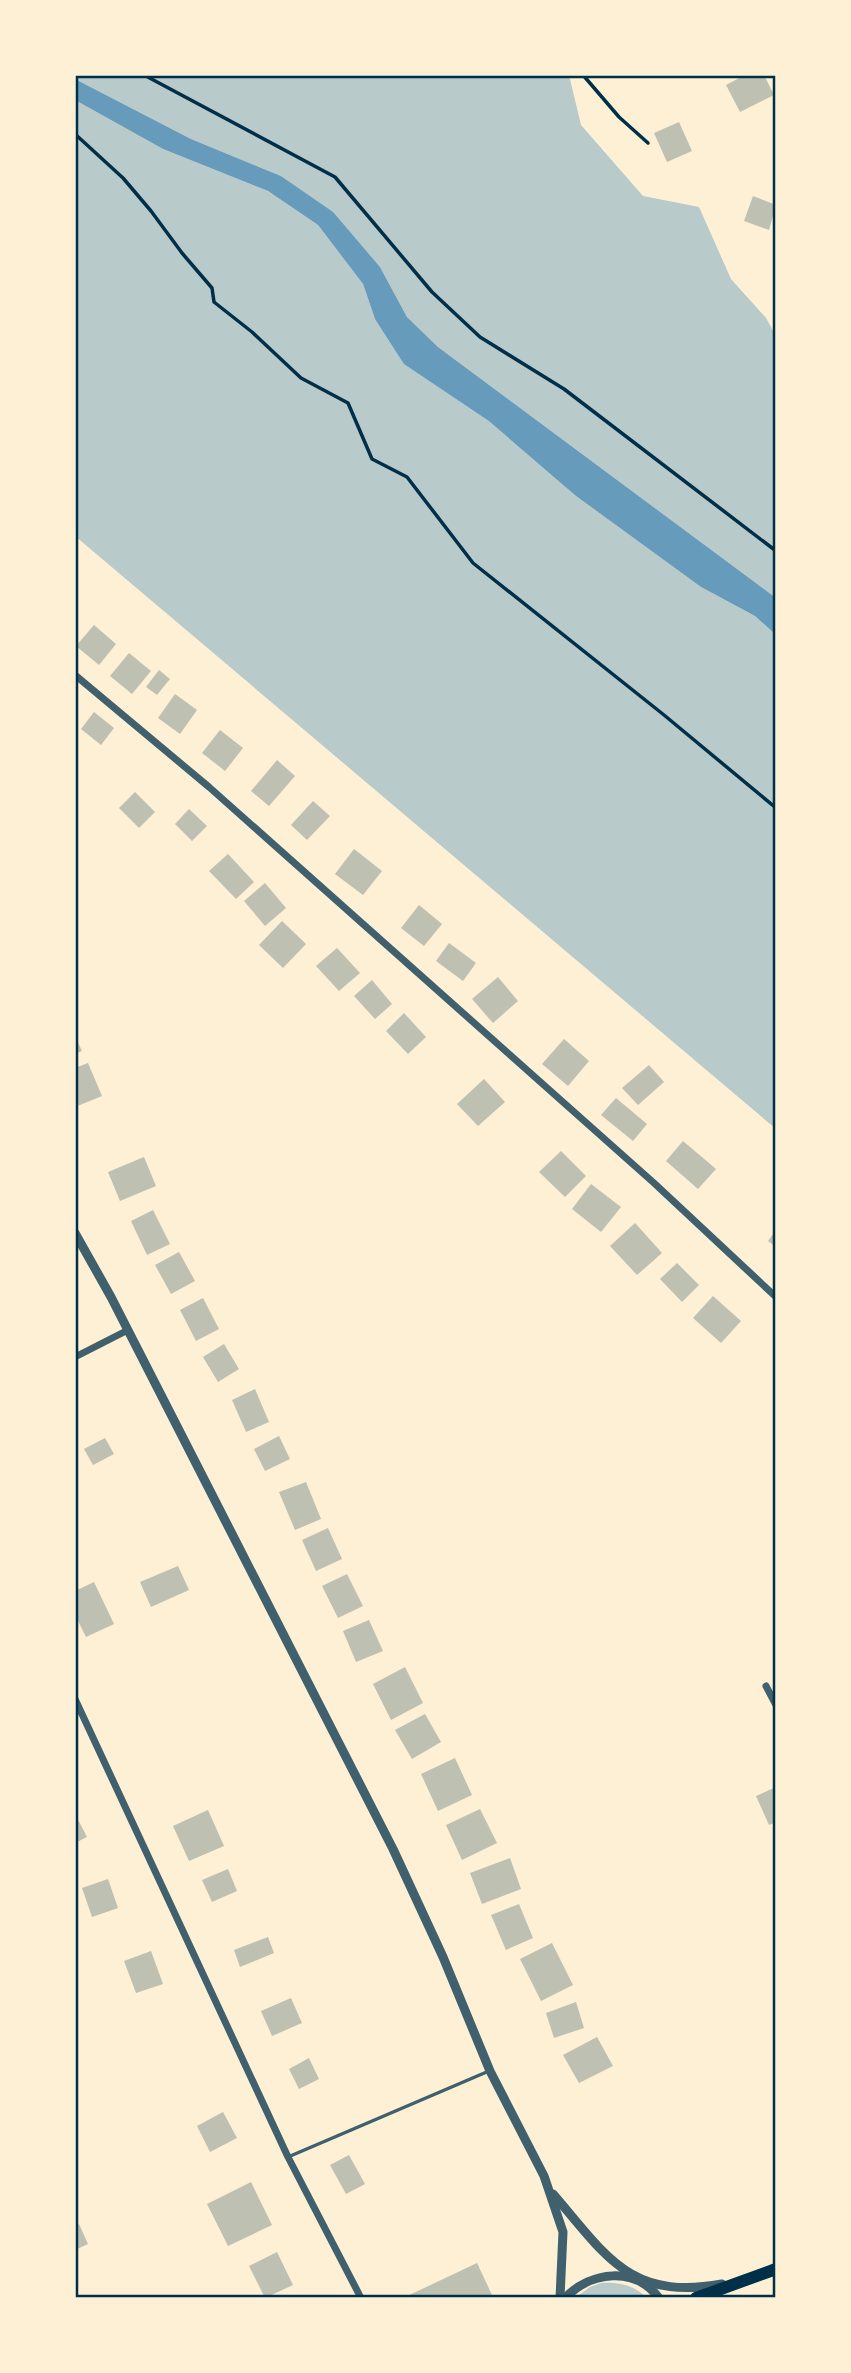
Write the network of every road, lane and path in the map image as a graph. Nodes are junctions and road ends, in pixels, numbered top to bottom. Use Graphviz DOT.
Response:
graph roads {
  1 [pos="145,75"];
  2 [pos="583,75"];
  3 [pos="75,134"];
  4 [pos="648,143"];
  5 [pos="776,551"];
  6 [pos="75,675"];
  7 [pos="776,808"];
  8 [pos="75,1233"];
  9 [pos="776,1297"];
  10 [pos="128,1330"];
  11 [pos="75,1357"];
  12 [pos="766,1686"];
  13 [pos="75,1699"];
  14 [pos="776,1705"];
  15 [pos="491,2071"];
  16 [pos="288,2157"];
  17 [pos="549,2190"];
  18 [pos="776,2269"];
  19 [pos="637,2278"];
  20 [pos="745,2280"];
  21 [pos="361,2298"];
  22 [pos="562,2298"];
  23 [pos="659,2298"];
  24 [pos="696,2298"];
  25 [pos="720,2298"];
  1 -- 5 [label="path"];
  2 -- 4 [label="path"];
  3 -- 7 [label="path"];
  6 -- 9 [label="street"];
  8 -- 10 [label="street"];
  10 -- 11 [label="street"];
  10 -- 15 [label="street"];
  12 -- 14 [label="street"];
  13 -- 16 [label="street"];
  15 -- 16 [label="lane"];
  15 -- 17 [label="street"];
  16 -- 21 [label="street"];
  17 -- 19 [label="street"];
  17 -- 22 [label="street"];
  18 -- 20 [label="main road"];
  19 -- 20 [label="street"];
  19 -- 22 [label="street"];
  19 -- 23 [label="street"];
  20 -- 24 [label="main road"];
  20 -- 25 [label="street"];
}
